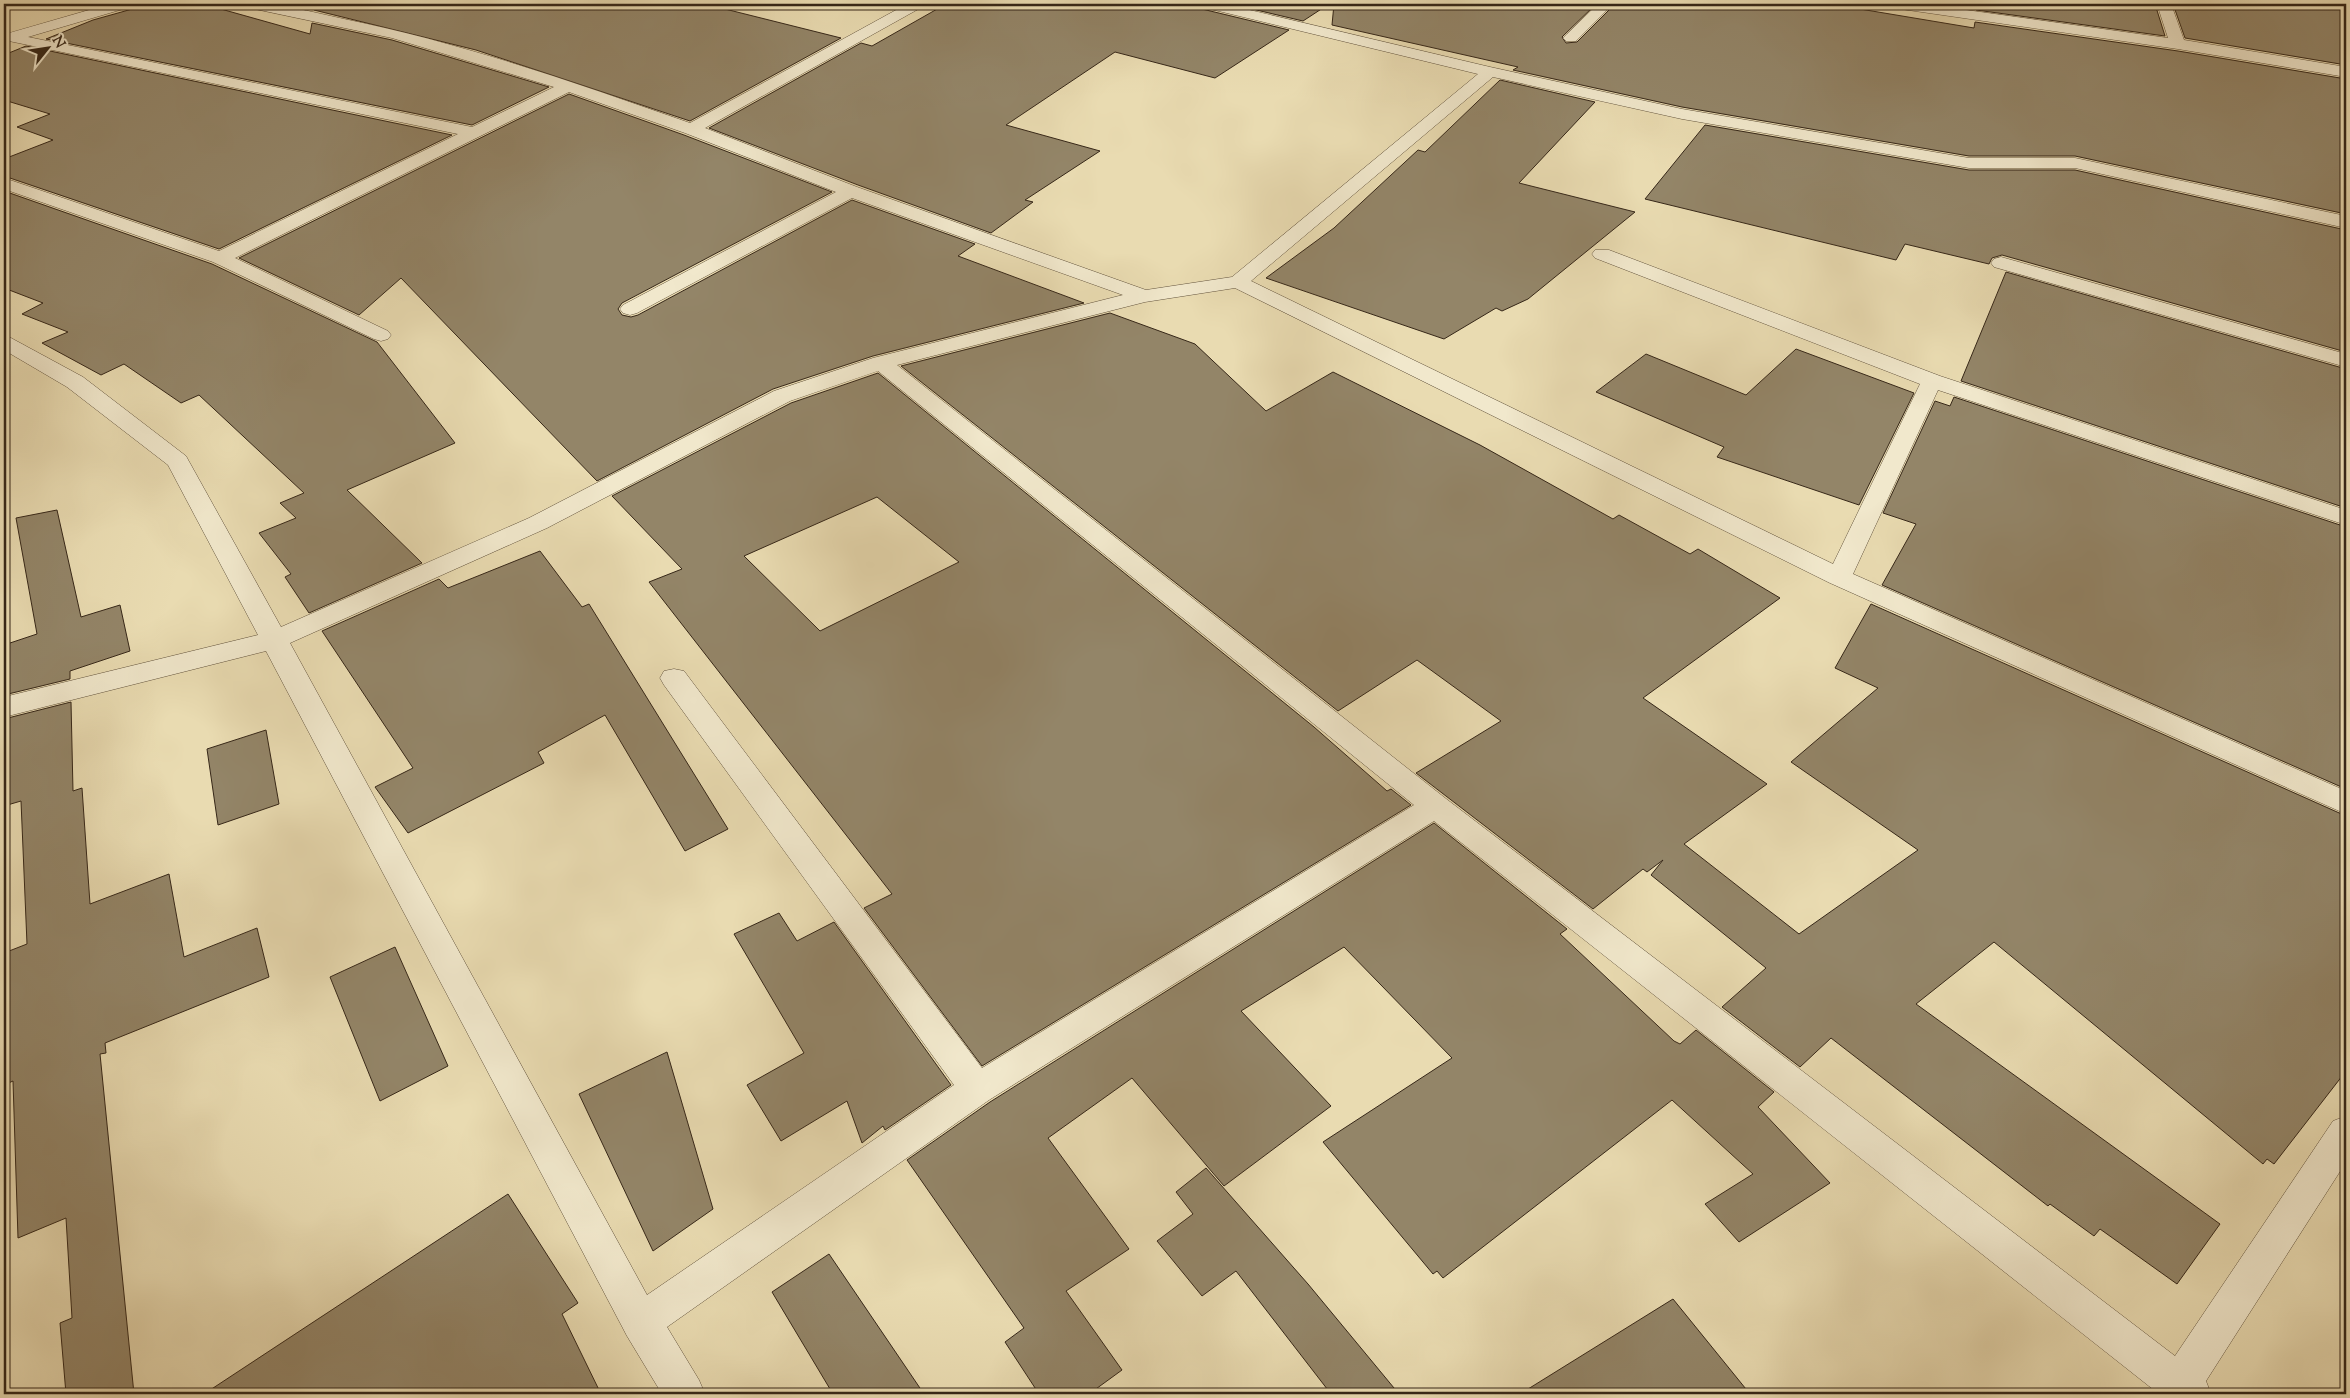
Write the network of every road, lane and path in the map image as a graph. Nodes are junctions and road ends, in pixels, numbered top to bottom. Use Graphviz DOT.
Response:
graph roads {
  1 [pos="124,4"];
  2 [pos="250,4"];
  3 [pos="917,4"];
  4 [pos="1207,4"];
  5 [pos="1606,4"];
  6 [pos="1894,4"];
  7 [pos="2164,4"];
  8 [pos="7,37"];
  9 [pos="1571,38"];
  10 [pos="2178,44"];
  11 [pos="1490,72"];
  12 [pos="2346,72"];
  13 [pos="568,86"];
  14 [pos="691,129"];
  15 [pos="472,132"];
  16 [pos="4,183"];
  17 [pos="851,192"];
  18 [pos="2346,222"];
  19 [pos="1602,254"];
  20 [pos="220,258"];
  21 [pos="2001,263"];
  22 [pos="1238,282"];
  23 [pos="1144,296"];
  24 [pos="630,309"];
  25 [pos="381,335"];
  26 [pos="4,342"];
  27 [pos="2346,361"];
  28 [pos="882,363"];
  29 [pos="1932,381"];
  30 [pos="2346,518"];
  31 [pos="1839,577"];
  32 [pos="274,640"];
  33 [pos="674,678"];
  34 [pos="4,707"];
  35 [pos="2346,803"];
  36 [pos="1435,806"];
  37 [pos="977,1089"];
  38 [pos="2346,1132"];
  39 [pos="641,1322"];
  40 [pos="2185,1389"];
  41 [pos="685,1394"];
  1 -- 8 [label="street"];
  2 -- 13 [label="street"];
  3 -- 14 [label="street"];
  4 -- 11 [label="street"];
  5 -- 9 [label="street"];
  6 -- 10 [label="street"];
  7 -- 10 [label="street"];
  8 -- 15 [label="street"];
  10 -- 12 [label="street"];
  11 -- 18 [label="street"];
  11 -- 22 [label="street"];
  13 -- 14 [label="street"];
  13 -- 15 [label="street"];
  14 -- 17 [label="street"];
  15 -- 20 [label="street"];
  16 -- 20 [label="street"];
  17 -- 23 [label="street"];
  17 -- 24 [label="street"];
  19 -- 29 [label="street"];
  20 -- 25 [label="street"];
  21 -- 27 [label="street"];
  22 -- 23 [label="street"];
  22 -- 31 [label="street"];
  23 -- 28 [label="street"];
  26 -- 32 [label="street"];
  28 -- 32 [label="street"];
  28 -- 36 [label="street"];
  29 -- 30 [label="street"];
  29 -- 31 [label="street"];
  31 -- 35 [label="street"];
  32 -- 34 [label="street"];
  32 -- 39 [label="street"];
  33 -- 37 [label="street"];
  36 -- 37 [label="street"];
  36 -- 40 [label="street"];
  37 -- 39 [label="street"];
  38 -- 40 [label="street"];
  39 -- 41 [label="street"];
}
